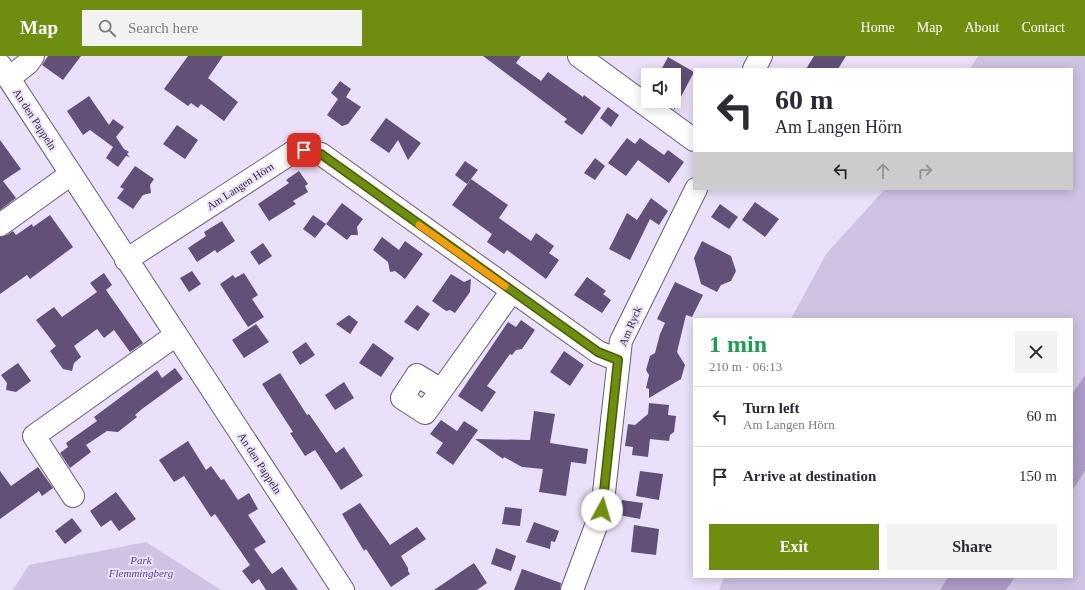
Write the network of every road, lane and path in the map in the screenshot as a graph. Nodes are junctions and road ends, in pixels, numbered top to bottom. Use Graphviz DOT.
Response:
graph roads {
  1 [pos="33,56"];
  2 [pos="579,56"];
  3 [pos="761,56"];
  4 [pos="755,68"];
  5 [pos="4,72"];
  6 [pos="693,139"];
  7 [pos="71,174"];
  8 [pos="696,190"];
  9 [pos="0,225"];
  10 [pos="126,260"];
  11 [pos="512,291"];
  12 [pos="176,335"];
  13 [pos="618,360"];
  14 [pos="442,390"];
  15 [pos="73,496"];
  16 [pos="343,590"];
  17 [pos="572,590"];
  1 -- 5 [label="street"];
  2 -- 6 [label="street"];
  3 -- 4 [label="street"];
  5 -- 7 [label="street, An den Pappeln"];
  7 -- 9 [label="street"];
  7 -- 10 [label="street, An den Pappeln"];
  8 -- 13 [label="street, Am Ryck"];
  10 -- 11 [label="street, Am Langen Hörn"];
  10 -- 12 [label="street, An den Pappeln"];
  11 -- 13 [label="street, Am Langen Hörn"];
  11 -- 14 [label="street"];
  12 -- 15 [label="street"];
  12 -- 16 [label="street, An den Pappeln"];
  13 -- 17 [label="street, Am Ryck"];
}
